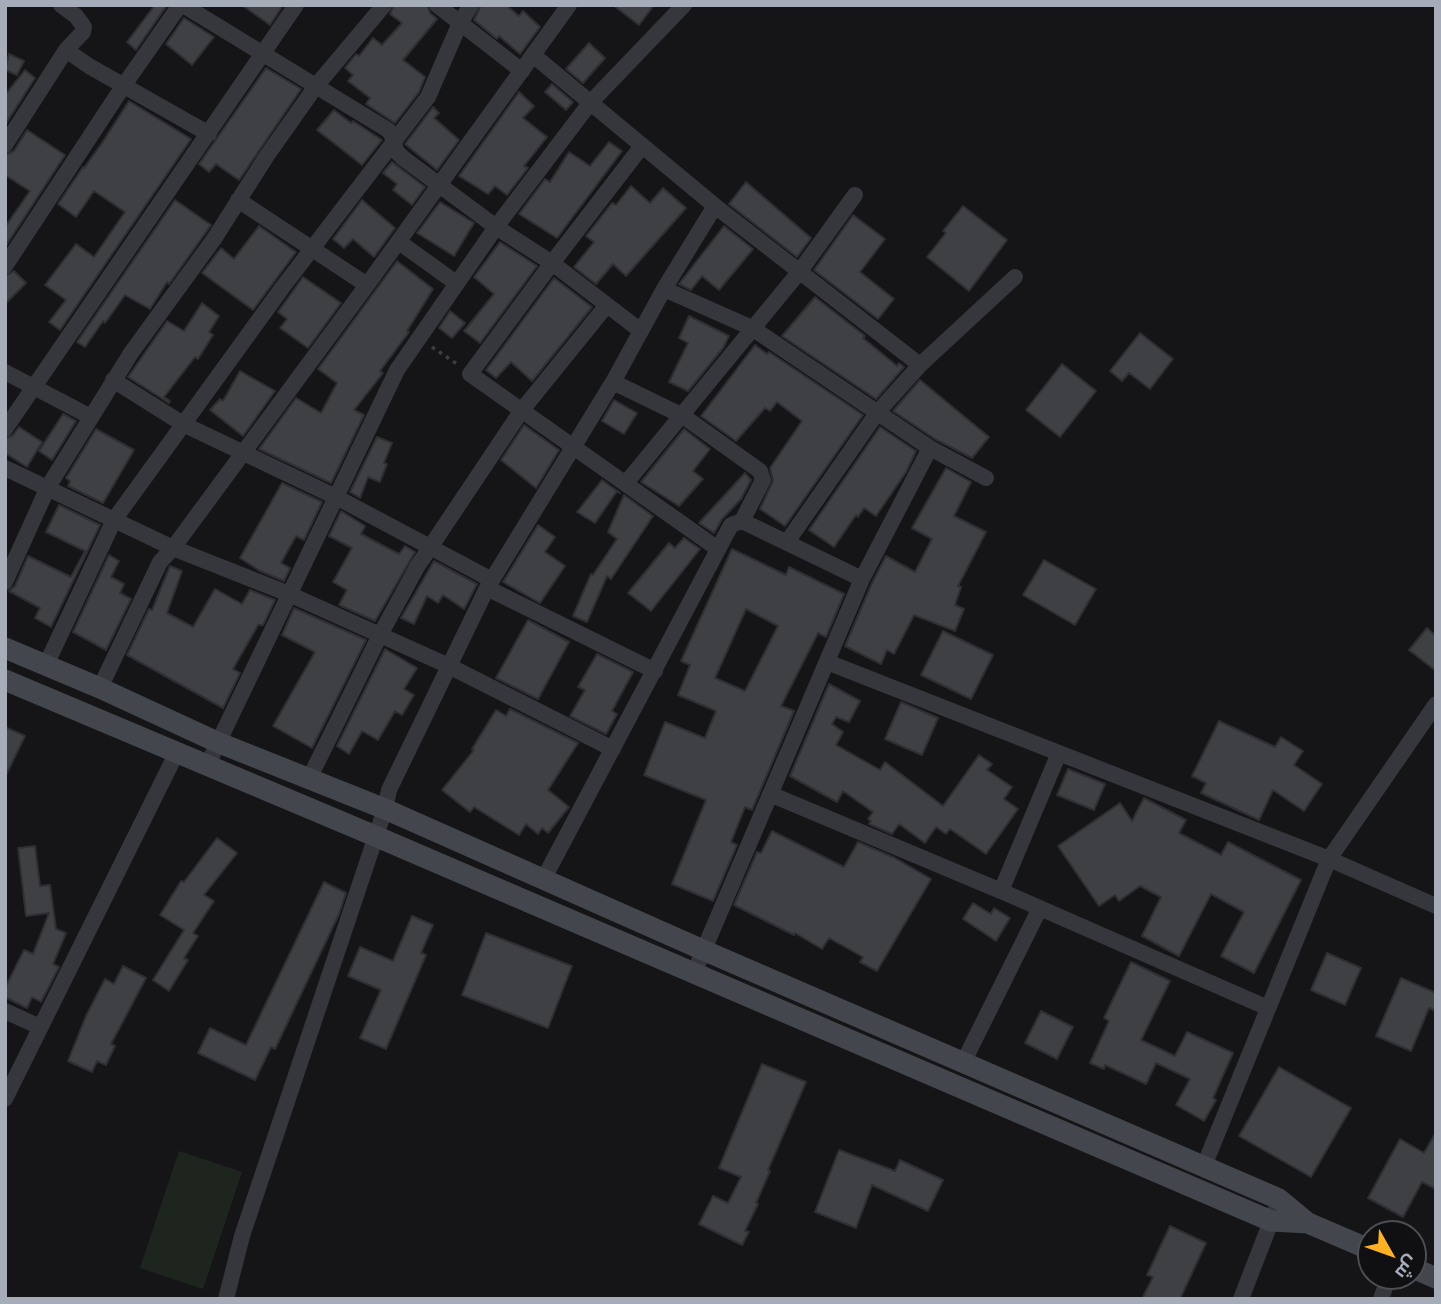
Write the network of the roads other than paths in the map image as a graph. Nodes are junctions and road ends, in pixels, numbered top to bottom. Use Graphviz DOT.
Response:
graph roads {
  1 [pos="61,5"];
  2 [pos="181,5"];
  3 [pos="296,5"];
  4 [pos="384,5"];
  5 [pos="437,5"];
  6 [pos="471,5"];
  7 [pos="569,5"];
  8 [pos="684,5"];
  9 [pos="460,23"];
  10 [pos="66,50"];
  11 [pos="264,54"];
  12 [pos="533,55"];
  13 [pos="522,71"];
  14 [pos="124,85"];
  15 [pos="316,86"];
  16 [pos="590,103"];
  17 [pos="209,134"];
  18 [pos="395,142"];
  19 [pos="5,145"];
  20 [pos="642,146"];
  21 [pos="439,186"];
  22 [pos="856,195"];
  23 [pos="238,200"];
  24 [pos="715,206"];
  25 [pos="496,227"];
  26 [pos="399,242"];
  27 [pos="313,248"];
  28 [pos="552,262"];
  29 [pos="5,266"];
  30 [pos="800,271"];
  31 [pos="1015,277"];
  32 [pos="456,283"];
  33 [pos="367,285"];
  34 [pos="664,289"];
  35 [pos="607,305"];
  36 [pos="752,328"];
  37 [pos="641,331"];
  38 [pos="920,365"];
  39 [pos="5,372"];
  40 [pos="113,380"];
  41 [pos="613,382"];
  42 [pos="34,388"];
  43 [pos="522,410"];
  44 [pos="877,413"];
  45 [pos="683,416"];
  46 [pos="90,417"];
  47 [pos="183,424"];
  48 [pos="5,429"];
  49 [pos="573,446"];
  50 [pos="930,448"];
  51 [pos="242,454"];
  52 [pos="5,468"];
  53 [pos="986,478"];
  54 [pos="626,483"];
  55 [pos="48,487"];
  56 [pos="336,497"];
  57 [pos="114,520"];
  58 [pos="742,520"];
  59 [pos="787,542"];
  60 [pos="431,546"];
  61 [pos="173,548"];
  62 [pos="718,549"];
  63 [pos="862,579"];
  64 [pos="5,582"];
  65 [pos="490,584"];
  66 [pos="289,594"];
  67 [pos="380,635"];
  68 [pos="5,648"];
  69 [pos="827,662"];
  70 [pos="46,665"];
  71 [pos="449,666"];
  72 [pos="655,671"];
  73 [pos="5,680"];
  74 [pos="100,688"];
  75 [pos="1436,704"];
  76 [pos="217,742"];
  77 [pos="613,749"];
  78 [pos="177,752"];
  79 [pos="1059,753"];
  80 [pos="206,766"];
  81 [pos="309,779"];
  82 [pos="770,794"];
  83 [pos="386,809"];
  84 [pos="375,836"];
  85 [pos="1329,859"];
  86 [pos="543,880"];
  87 [pos="1002,891"];
  88 [pos="1436,906"];
  89 [pos="1040,908"];
  90 [pos="703,950"];
  91 [pos="694,973"];
  92 [pos="1268,1008"];
  93 [pos="5,1011"];
  94 [pos="40,1027"];
  95 [pos="963,1062"];
  96 [pos="5,1099"];
  97 [pos="1204,1166"];
  98 [pos="1279,1199"];
  99 [pos="1271,1221"];
  100 [pos="1308,1223"];
  101 [pos="1357,1244"];
  102 [pos="226,1299"];
  103 [pos="1241,1299"];
  1 -- 10 [label="street"];
  2 -- 11 [label="street"];
  2 -- 14 [label="street"];
  3 -- 11 [label="street"];
  4 -- 15 [label="street"];
  5 -- 9 [label="street"];
  6 -- 9 [label="street"];
  7 -- 12 [label="street"];
  8 -- 16 [label="street"];
  9 -- 13 [label="street"];
  9 -- 18 [label="street"];
  10 -- 14 [label="street"];
  10 -- 19 [label="street"];
  11 -- 15 [label="street"];
  11 -- 17 [label="street"];
  12 -- 13 [label="street"];
  12 -- 16 [label="street"];
  13 -- 21 [label="street"];
  14 -- 17 [label="street"];
  14 -- 29 [label="street"];
  15 -- 18 [label="street"];
  15 -- 23 [label="street"];
  16 -- 20 [label="street"];
  16 -- 25 [label="street"];
  17 -- 42 [label="street"];
  18 -- 21 [label="street"];
  18 -- 27 [label="street"];
  20 -- 24 [label="street"];
  20 -- 28 [label="street"];
  21 -- 25 [label="street"];
  21 -- 26 [label="street"];
  22 -- 30 [label="street"];
  23 -- 27 [label="street"];
  23 -- 40 [label="street"];
  24 -- 30 [label="street"];
  24 -- 34 [label="street"];
  25 -- 28 [label="street"];
  25 -- 32 [label="street"];
  26 -- 32 [label="street"];
  26 -- 33 [label="street"];
  27 -- 33 [label="street"];
  27 -- 47 [label="street"];
  28 -- 35 [label="street"];
  28 -- 43 [label="street"];
  30 -- 36 [label="street"];
  30 -- 38 [label="street"];
  31 -- 38 [label="street"];
  32 -- 56 [label="street"];
  33 -- 51 [label="street"];
  34 -- 36 [label="street"];
  34 -- 37 [label="street"];
  35 -- 37 [label="street"];
  35 -- 43 [label="street"];
  36 -- 44 [label="street"];
  36 -- 45 [label="street"];
  37 -- 41 [label="street"];
  38 -- 44 [label="street"];
  39 -- 42 [label="street"];
  40 -- 46 [label="street"];
  40 -- 47 [label="street"];
  41 -- 45 [label="street"];
  41 -- 49 [label="street"];
  42 -- 46 [label="street"];
  42 -- 48 [label="street"];
  43 -- 49 [label="street"];
  43 -- 60 [label="street"];
  44 -- 50 [label="street"];
  44 -- 59 [label="street"];
  45 -- 54 [label="street"];
  45 -- 58 [label="street"];
  46 -- 55 [label="street"];
  47 -- 51 [label="street"];
  47 -- 57 [label="street"];
  49 -- 54 [label="street"];
  49 -- 65 [label="street"];
  50 -- 53 [label="street"];
  50 -- 63 [label="street"];
  51 -- 56 [label="street"];
  51 -- 61 [label="street"];
  52 -- 55 [label="street"];
  54 -- 62 [label="street"];
  55 -- 57 [label="street"];
  55 -- 64 [label="street"];
  56 -- 60 [label="street"];
  56 -- 66 [label="street"];
  57 -- 61 [label="street"];
  57 -- 70 [label="street"];
  58 -- 59 [label="street"];
  58 -- 62 [label="street"];
  59 -- 63 [label="street"];
  60 -- 65 [label="street"];
  60 -- 67 [label="street"];
  61 -- 66 [label="street"];
  61 -- 74 [label="street"];
  62 -- 72 [label="street"];
  63 -- 69 [label="street"];
  65 -- 71 [label="street"];
  65 -- 72 [label="street"];
  66 -- 67 [label="street"];
  66 -- 76 [label="street"];
  67 -- 71 [label="street"];
  67 -- 81 [label="street"];
  68 -- 70 [label="main road"];
  69 -- 79 [label="street"];
  69 -- 82 [label="street"];
  70 -- 74 [label="main road"];
  71 -- 77 [label="street"];
  71 -- 83 [label="street"];
  72 -- 77 [label="street"];
  73 -- 78 [label="main road"];
  74 -- 76 [label="main road"];
  75 -- 85 [label="street"];
  76 -- 80 [label="street"];
  76 -- 81 [label="main road"];
  77 -- 86 [label="street"];
  78 -- 80 [label="main road"];
  78 -- 94 [label="street"];
  79 -- 85 [label="street"];
  79 -- 87 [label="street"];
  80 -- 84 [label="main road"];
  81 -- 83 [label="main road"];
  82 -- 87 [label="street"];
  82 -- 90 [label="street"];
  83 -- 84 [label="street"];
  83 -- 86 [label="main road"];
  84 -- 91 [label="main road"];
  84 -- 102 [label="street"];
  85 -- 88 [label="street"];
  85 -- 92 [label="street"];
  86 -- 90 [label="main road"];
  87 -- 89 [label="street"];
  89 -- 92 [label="street"];
  89 -- 95 [label="street"];
  90 -- 91 [label="street"];
  90 -- 95 [label="main road"];
  91 -- 99 [label="main road"];
  92 -- 97 [label="street"];
  93 -- 94 [label="street"];
  94 -- 96 [label="street"];
  95 -- 97 [label="main road"];
  97 -- 98 [label="main road"];
  98 -- 99 [label="street"];
  98 -- 100 [label="main road"];
  99 -- 100 [label="main road"];
  99 -- 103 [label="street"];
  100 -- 101 [label="main road"];
}
